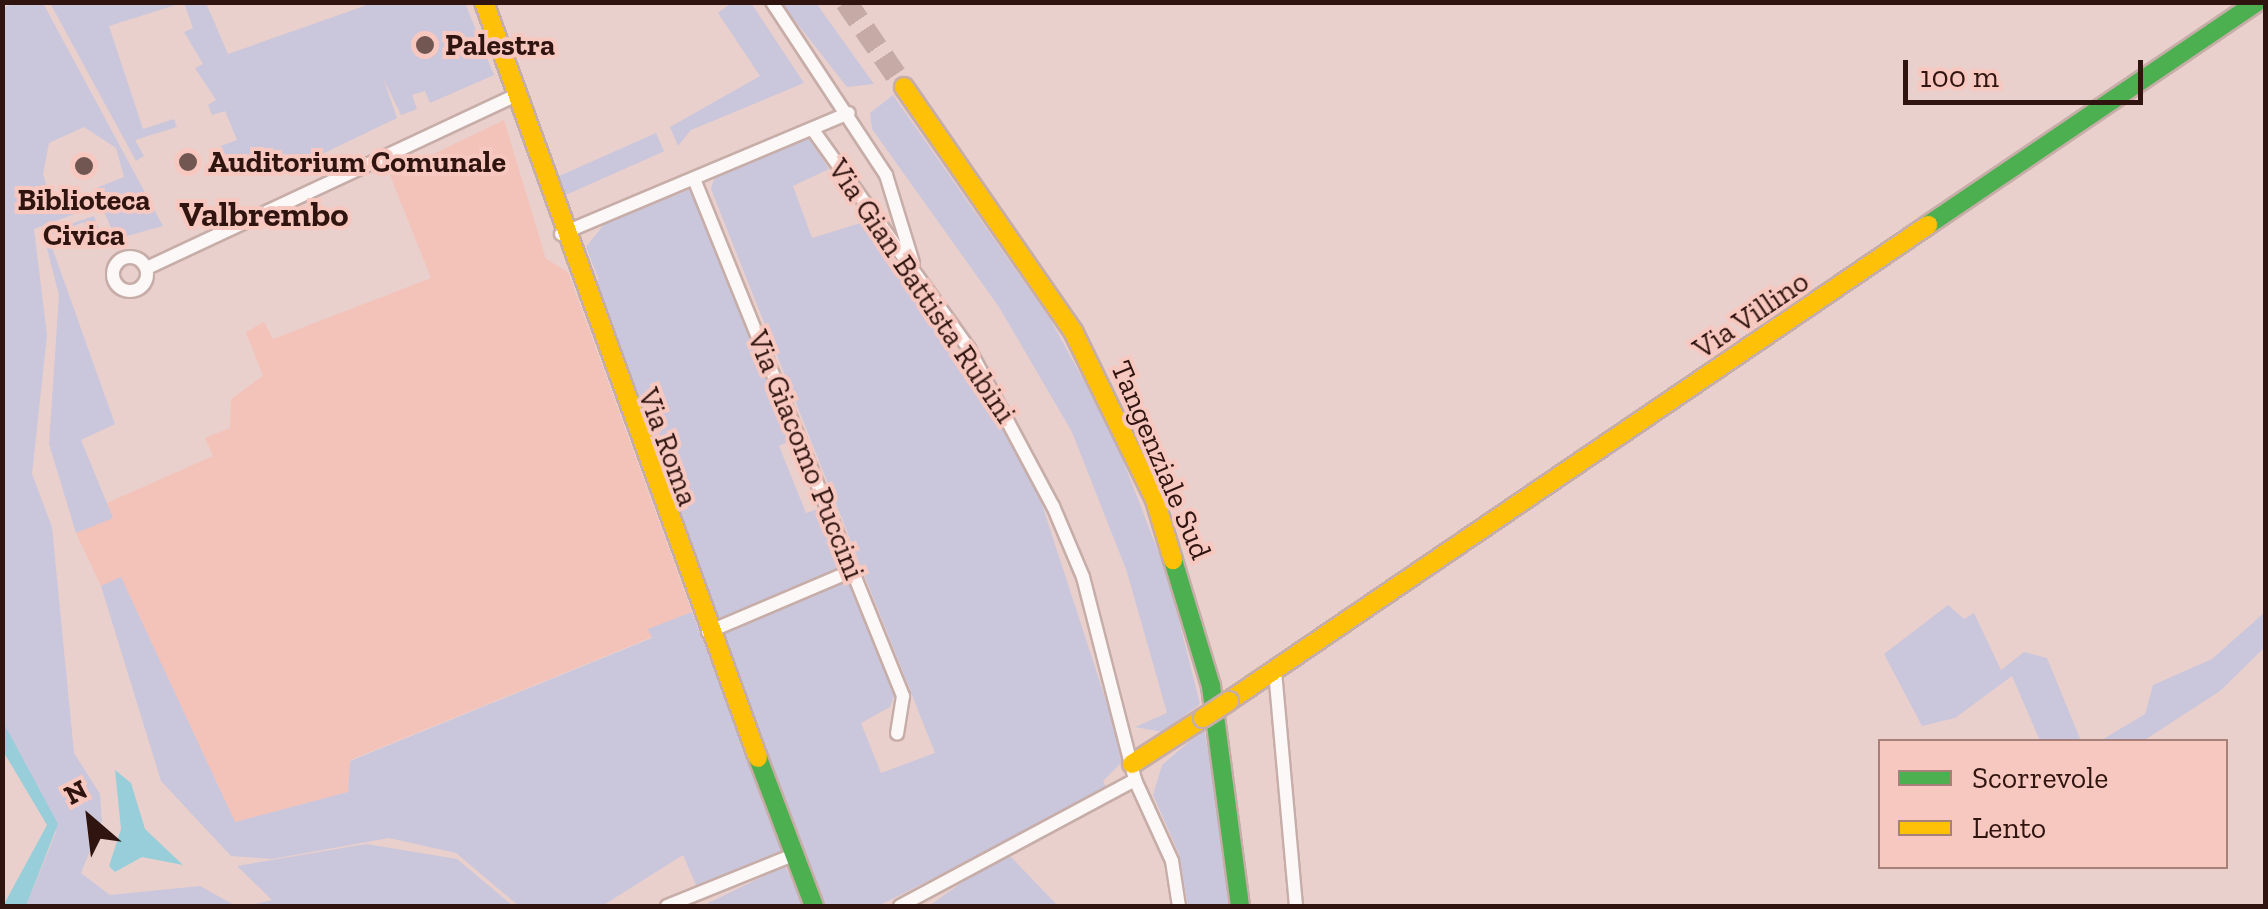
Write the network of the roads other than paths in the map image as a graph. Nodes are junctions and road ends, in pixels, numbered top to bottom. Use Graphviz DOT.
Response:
graph roads {
  1 [pos="484,2"];
  2 [pos="772,2"];
  3 [pos="2257,2"];
  4 [pos="904,87"];
  5 [pos="516,96"];
  6 [pos="848,113"];
  7 [pos="813,130"];
  8 [pos="694,179"];
  9 [pos="560,234"];
  10 [pos="147,268"];
  11 [pos="916,275"];
  12 [pos="852,571"];
  13 [pos="708,632"];
  14 [pos="1275,672"];
  15 [pos="897,734"];
  16 [pos="1134,772"];
  17 [pos="793,855"];
  18 [pos="667,906"];
  19 [pos="814,906"];
  20 [pos="900,906"];
  21 [pos="1179,906"];
  22 [pos="1240,906"];
  23 [pos="1296,906"];
  1 -- 5 [label="main road, Via Roma"];
  2 -- 6 [label="street"];
  3 -- 14 [label="main road, Via Villino"];
  4 -- 22 [label="main road, Tangenziale Sud"];
  5 -- 9 [label="main road, Via Roma"];
  5 -- 10 [label="street"];
  6 -- 7 [label="street"];
  6 -- 11 [label="street"];
  7 -- 8 [label="street"];
  7 -- 11 [label="street, Via Gian Battista Rubini"];
  8 -- 9 [label="street"];
  8 -- 12 [label="street, Via Giacomo Puccini"];
  9 -- 13 [label="main road, Via Roma"];
  11 -- 16 [label="street, Via Gian Battista Rubini"];
  12 -- 13 [label="street"];
  12 -- 15 [label="street, Via Giacomo Puccini"];
  13 -- 17 [label="main road, Via Roma"];
  14 -- 16 [label="main road, Via Villino, bridge"];
  14 -- 23 [label="street"];
  16 -- 20 [label="street"];
  16 -- 21 [label="street, Via Gian Battista Rubini"];
  17 -- 18 [label="street"];
  17 -- 19 [label="main road, Via Roma"];
}
